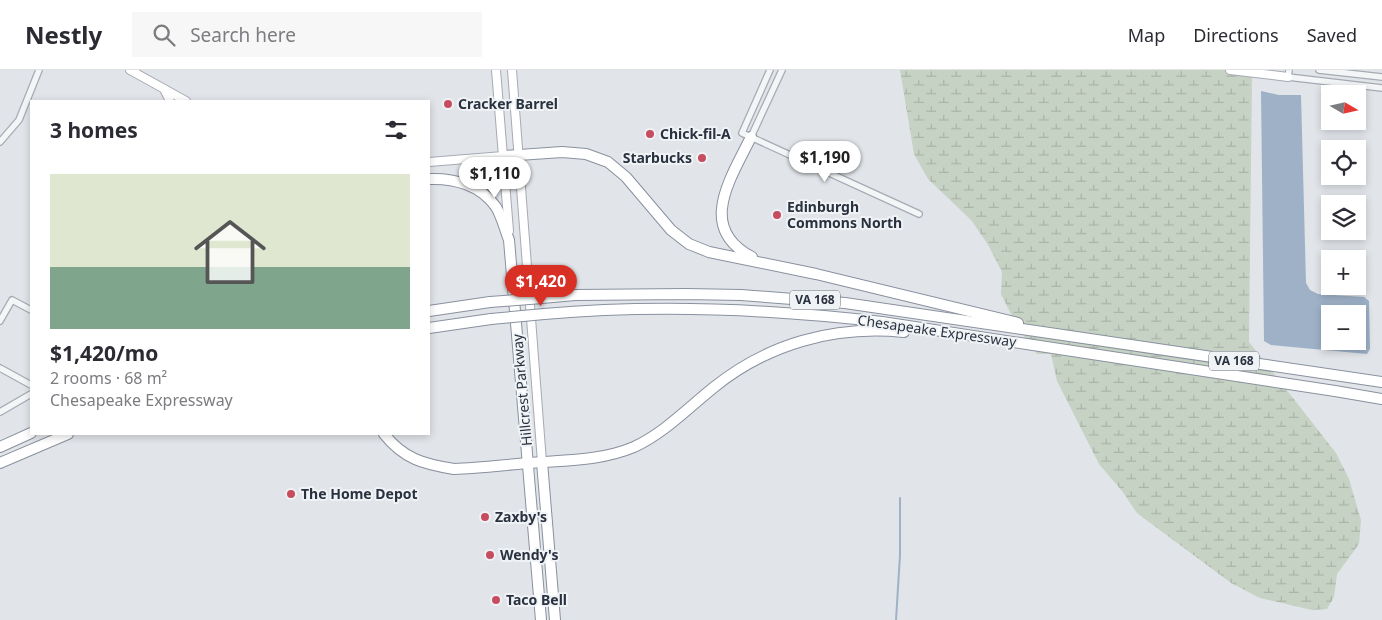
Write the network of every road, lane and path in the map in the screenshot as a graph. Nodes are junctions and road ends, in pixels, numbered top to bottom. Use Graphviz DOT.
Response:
graph roads {
  1 [pos="39,70"];
  2 [pos="130,70"];
  3 [pos="143,70"];
  4 [pos="496,70"];
  5 [pos="512,70"];
  6 [pos="770,70"];
  7 [pos="782,70"];
  8 [pos="1230,70"];
  9 [pos="1319,70"];
  10 [pos="1289,73"];
  11 [pos="1382,77"];
  12 [pos="150,82"];
  13 [pos="1382,88"];
  14 [pos="164,89"];
  15 [pos="170,100"];
  16 [pos="184,100"];
  17 [pos="746,135"];
  18 [pos="0,142"];
  19 [pos="518,154"];
  20 [pos="503,156"];
  21 [pos="430,162"];
  22 [pos="430,180"];
  23 [pos="919,214"];
  24 [pos="509,240"];
  25 [pos="764,264"];
  26 [pos="30,309"];
  27 [pos="430,310"];
  28 [pos="0,321"];
  29 [pos="430,328"];
  30 [pos="1085,338"];
  31 [pos="1005,341"];
  32 [pos="0,368"];
  33 [pos="1382,382"];
  34 [pos="30,384"];
  35 [pos="30,395"];
  36 [pos="1382,400"];
  37 [pos="0,412"];
  38 [pos="30,434"];
  39 [pos="66,435"];
  40 [pos="385,435"];
  41 [pos="0,447"];
  42 [pos="542,462"];
  43 [pos="527,463"];
  44 [pos="0,464"];
  45 [pos="541,620"];
  46 [pos="555,620"];
  1 -- 18 [label="street"];
  2 -- 12 [label="main road"];
  3 -- 12 [label="main road"];
  4 -- 20 [label="main road, Hillcrest Parkway"];
  5 -- 19 [label="main road, Hillcrest Parkway"];
  6 -- 17 [label="street"];
  7 -- 17 [label="street"];
  8 -- 10 [label="main road"];
  9 -- 11 [label="street"];
  10 -- 13 [label="street"];
  12 -- 14 [label="main road"];
  14 -- 15 [label="main road"];
  14 -- 16 [label="main road"];
  17 -- 23 [label="street"];
  17 -- 25 [label="highway"];
  19 -- 20 [label="highway"];
  19 -- 25 [label="highway"];
  19 -- 42 [label="main road, Hillcrest Parkway"];
  20 -- 21 [label="main road"];
  20 -- 24 [label="main road, Hillcrest Parkway"];
  22 -- 24 [label="highway"];
  24 -- 43 [label="highway, Hillcrest Parkway"];
  25 -- 30 [label="highway"];
  26 -- 28 [label="street"];
  27 -- 30 [label="highway, Chesapeake Expressway / VA 168, bridge"];
  29 -- 31 [label="highway, Chesapeake Expressway / VA 168, bridge"];
  30 -- 33 [label="highway, Chesapeake Expressway / VA 168"];
  31 -- 36 [label="highway, Chesapeake Expressway / VA 168"];
  31 -- 42 [label="highway"];
  32 -- 34 [label="street"];
  35 -- 37 [label="street"];
  38 -- 41 [label="highway"];
  39 -- 44 [label="highway"];
  40 -- 43 [label="highway"];
  42 -- 43 [label="highway"];
  42 -- 46 [label="highway, Hillcrest Parkway"];
  43 -- 45 [label="highway, Hillcrest Parkway"];
}
